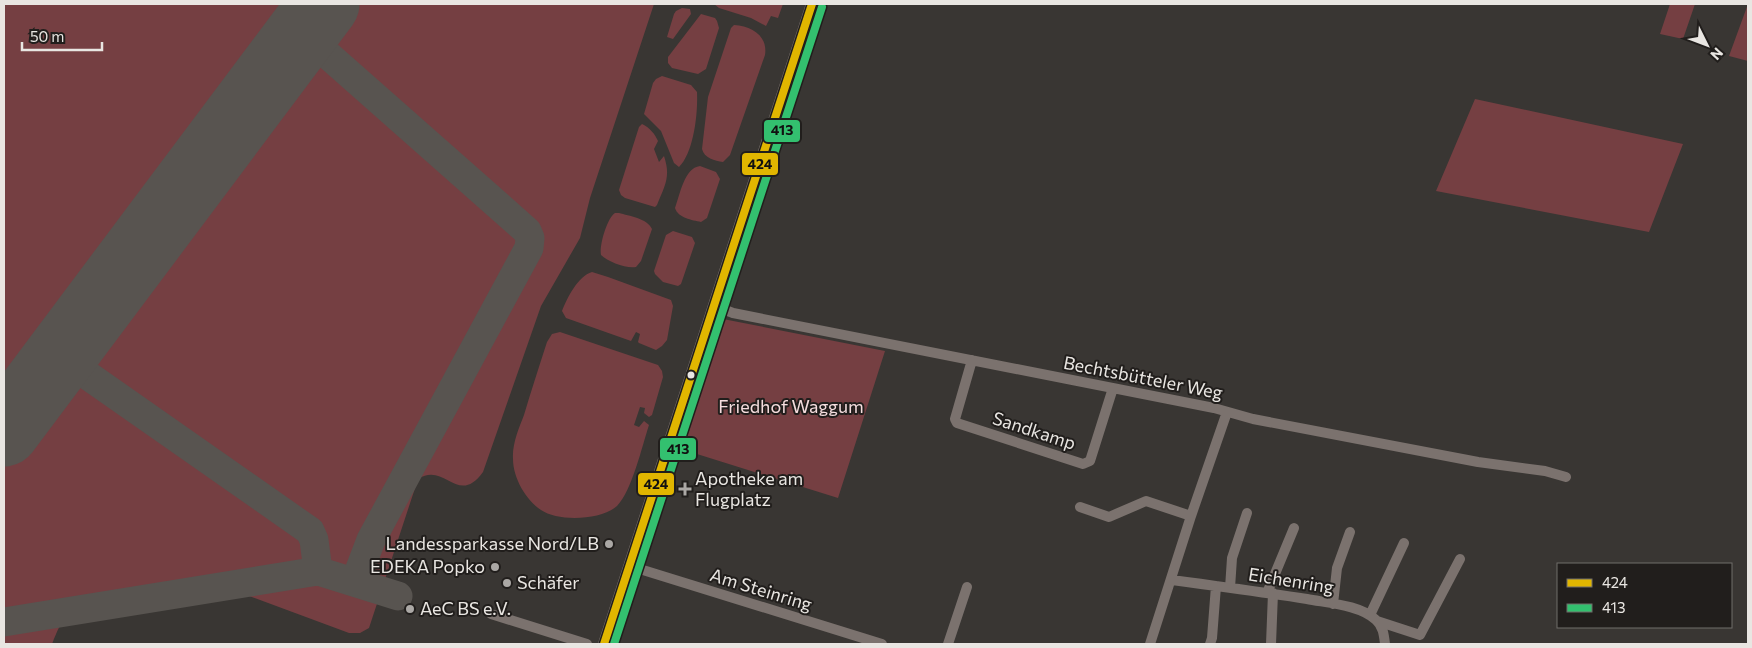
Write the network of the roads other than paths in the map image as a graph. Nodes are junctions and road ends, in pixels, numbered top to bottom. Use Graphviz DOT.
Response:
graph roads {
  1 [pos="812,4"];
  2 [pos="715,306"];
  3 [pos="972,360"];
  4 [pos="1113,388"];
  5 [pos="1227,412"];
  6 [pos="1566,477"];
  7 [pos="1080,507"];
  8 [pos="1248,513"];
  9 [pos="1191,516"];
  10 [pos="1294,528"];
  11 [pos="1350,532"];
  12 [pos="1404,543"];
  13 [pos="1460,559"];
  14 [pos="630,566"];
  15 [pos="1172,580"];
  16 [pos="1216,586"];
  17 [pos="967,587"];
  18 [pos="1230,588"];
  19 [pos="1270,593"];
  20 [pos="1333,604"];
  21 [pos="491,614"];
  22 [pos="1374,618"];
  23 [pos="587,644"];
  24 [pos="604,644"];
  25 [pos="882,644"];
  26 [pos="948,644"];
  27 [pos="1150,644"];
  28 [pos="1210,644"];
  29 [pos="1271,644"];
  30 [pos="1385,644"];
  1 -- 2 [label="street"];
  2 -- 3 [label="street, Bechtsbütteler Weg"];
  2 -- 14 [label="street"];
  3 -- 4 [label="street, Bechtsbütteler Weg"];
  3 -- 4 [label="street, Sandkamp"];
  4 -- 5 [label="street, Bechtsbütteler Weg"];
  5 -- 6 [label="street, Bechtsbütteler Weg"];
  5 -- 9 [label="street"];
  7 -- 9 [label="street"];
  8 -- 18 [label="street"];
  9 -- 15 [label="street"];
  10 -- 19 [label="street"];
  11 -- 20 [label="street"];
  12 -- 22 [label="street"];
  13 -- 22 [label="street, Eichenring"];
  14 -- 24 [label="street"];
  14 -- 25 [label="street, Am Steinring"];
  15 -- 16 [label="street, Eichenring"];
  15 -- 27 [label="street"];
  16 -- 18 [label="street, Eichenring"];
  16 -- 28 [label="street"];
  17 -- 26 [label="street"];
  18 -- 19 [label="street, Eichenring"];
  19 -- 20 [label="street, Eichenring"];
  19 -- 29 [label="street"];
  20 -- 22 [label="street, Eichenring"];
  21 -- 23 [label="street"];
  22 -- 30 [label="street"];
}
